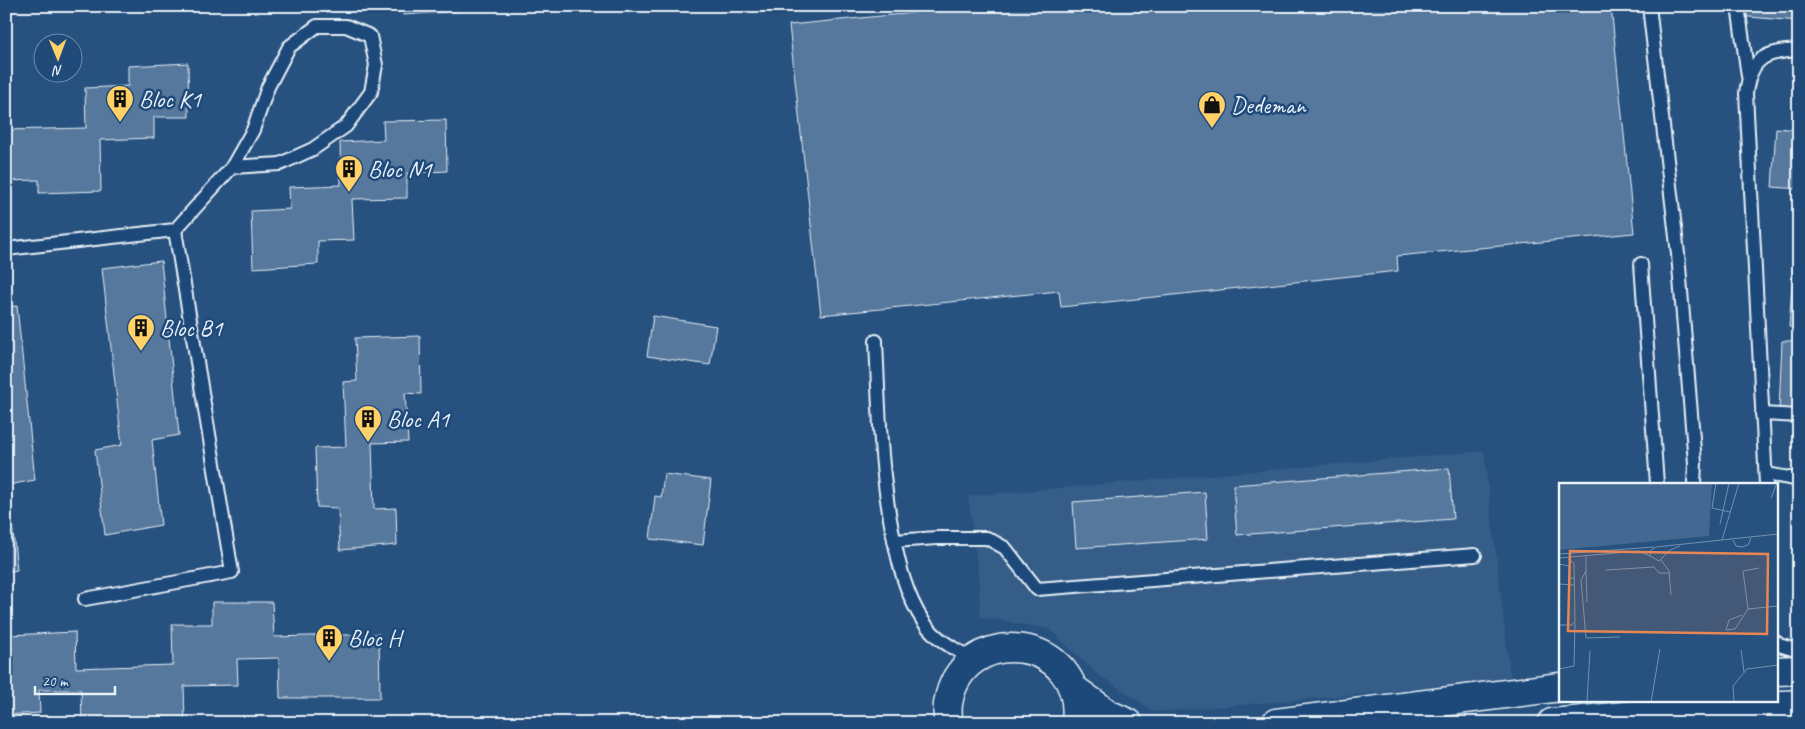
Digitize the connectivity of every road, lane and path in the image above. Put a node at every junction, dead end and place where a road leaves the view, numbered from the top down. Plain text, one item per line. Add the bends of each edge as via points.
1 (1649, 6) edge
2 (1738, 6) edge
3 (1799, 50) edge
4 (1748, 76) junction
5 (232, 167) junction
6 (175, 230) junction
7 (6, 249) edge
8 (1641, 264) dead end
9 (876, 341) dead end
10 (1762, 414) junction
11 (1799, 416) edge
12 (1766, 479) edge
13 (1657, 483) edge
14 (1694, 483) edge
15 (1799, 483) edge
16 (894, 541) junction
17 (1475, 555) dead end
18 (84, 599) dead end
19 (1778, 644) edge
20 (1799, 651) edge
21 (974, 659) junction
22 (1799, 670) edge
23 (1778, 671) edge
24 (1559, 687) edge
25 (1074, 690) junction
26 (1799, 704) edge
27 (1655, 707) edge
28 (943, 717) edge
29 (1076, 723) edge
30 (1128, 723) edge
31 (1276, 723) edge
32 (1552, 723) edge

1 - 14 lane via 1678,254
2 - 4 lane
3 - 4 lane via 1770,54 1757,62
4 - 10 lane via 1746,93
5 - 5 lane via 253,130 268,87 289,47 317,26 346,26 370,36 376,65 371,92 346,126 313,149 280,164
5 - 6 lane
6 - 7 lane
6 - 18 lane via 232,572
8 - 13 lane
9 - 16 lane via 885,494
10 - 11 lane
10 - 12 lane
12 - 15 lane via 1795,479
16 - 17 lane via 987,538 1005,548 1036,589
16 - 21 lane via 909,595 924,622 947,645
19 - 20 lane
21 - 25 main road via 994,649 1018,647 1042,654 1062,669
21 - 28 main road via 952,688
22 - 23 main road
24 - 31 main road
25 - 29 main road via 1078,709
25 - 30 main road via 1110,715
26 - 27 main road
27 - 32 main road

